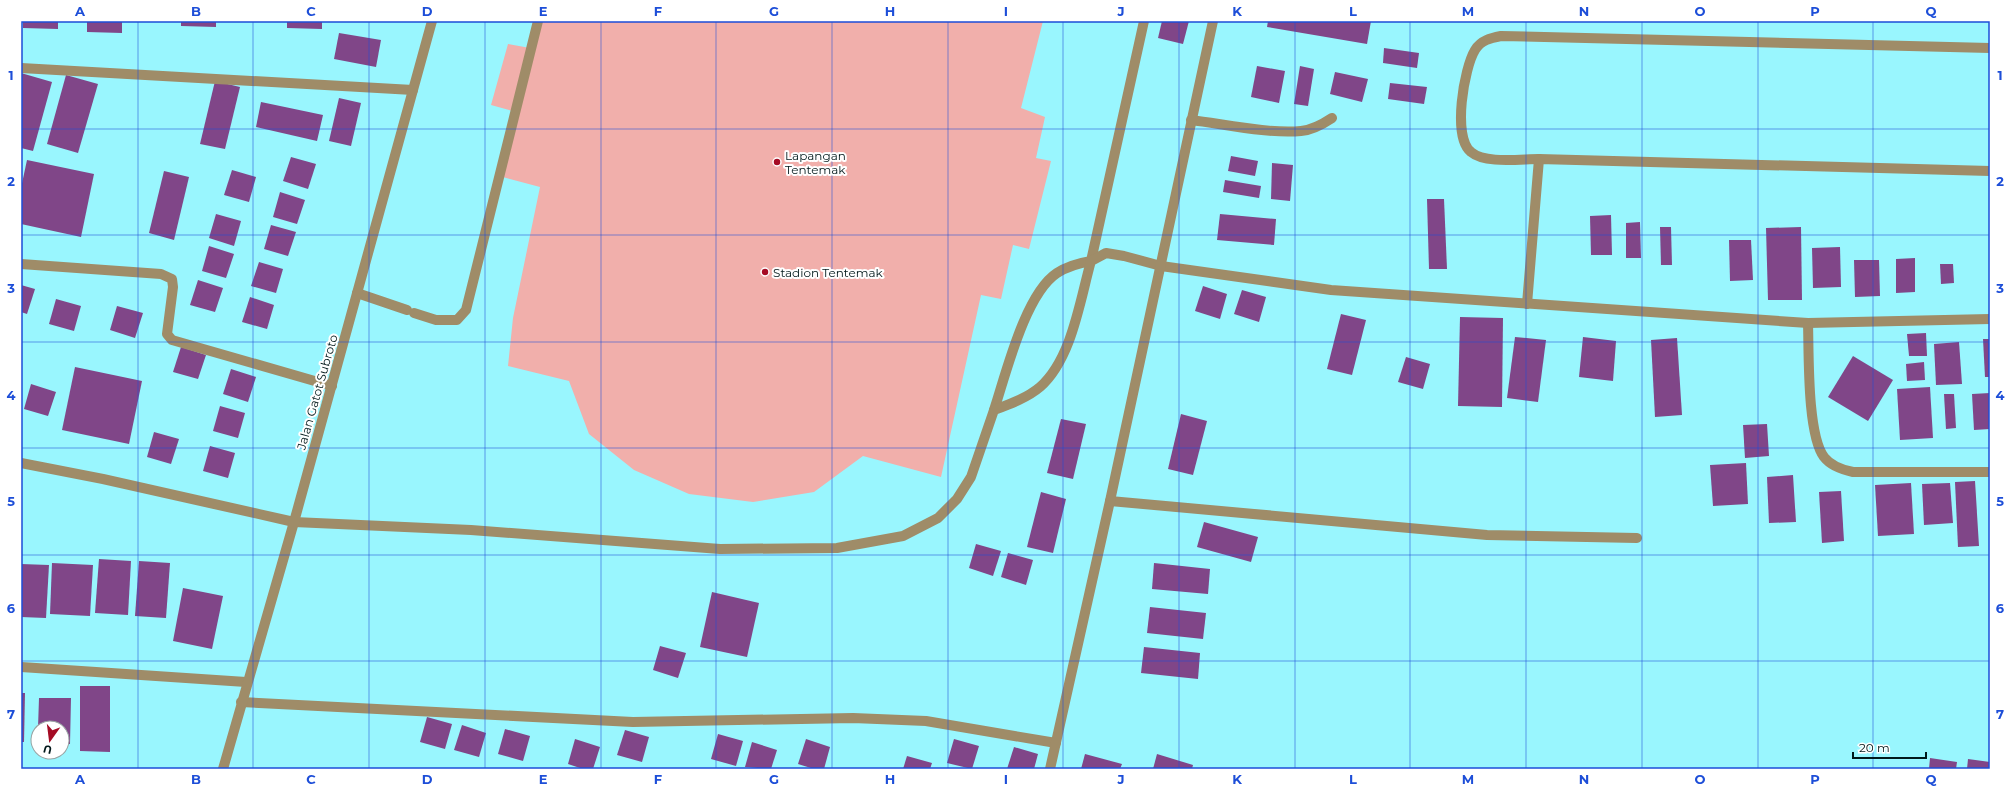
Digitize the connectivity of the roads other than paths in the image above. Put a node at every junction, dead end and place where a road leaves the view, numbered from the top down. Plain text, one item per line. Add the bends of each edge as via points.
1 (432, 21) edge
2 (538, 21) edge
3 (1144, 21) edge
4 (1213, 21) edge
5 (1990, 48) edge
6 (21, 68) edge
7 (413, 90) junction
8 (1332, 118) dead end
9 (1191, 120) junction
10 (1539, 159) junction
11 (1990, 171) edge
12 (1091, 261) junction
13 (21, 264) edge
14 (1161, 266) junction
15 (357, 293) junction
16 (1527, 304) junction
17 (1990, 319) edge
18 (1808, 323) junction
19 (332, 386) junction
20 (994, 410) junction
21 (21, 463) edge
22 (1990, 472) edge
23 (1110, 501) junction
24 (294, 522) junction
25 (1637, 538) dead end
26 (21, 667) edge
27 (246, 682) junction
28 (241, 702) junction
29 (1056, 743) junction
30 (222, 769) edge
31 (1050, 769) edge

1 - 7 street, Jalan Gatot Subroto
2 - 15 street via 466,310 457,320 436,320
3 - 12 street
4 - 9 street
5 - 10 street via 1501,36 1485,40 1476,49 1470,63 1460,120 1463,141 1470,152 1480,158
6 - 7 street
7 - 15 street, Jalan Gatot Subroto
8 - 9 street via 1319,126 1302,131
9 - 14 street
10 - 11 street
10 - 16 street
12 - 14 street via 1106,253
12 - 20 street via 1074,265 1056,274 1037,296 1023,321
12 - 20 street via 1070,336 1058,366 1041,386 1026,396
13 - 19 street via 147,272 169,277 172,279 173,287 167,334 172,340
14 - 16 street via 1331,290
14 - 23 street
15 - 19 street, Jalan Gatot Subroto
16 - 18 street
17 - 18 street
18 - 22 street via 1812,411 1817,444 1825,458 1841,469 1853,472
19 - 24 street, Jalan Gatot Subroto
20 - 24 street via 971,477 957,500 938,518 903,536 837,548 720,549 471,530
21 - 24 street
23 - 25 street via 1487,535
23 - 29 street
24 - 27 street, Jalan Gatot Subroto
26 - 27 street
27 - 28 street, Jalan Gatot Subroto
28 - 29 street via 633,722 853,718 926,721
28 - 30 street, Jalan Gatot Subroto
29 - 31 street

